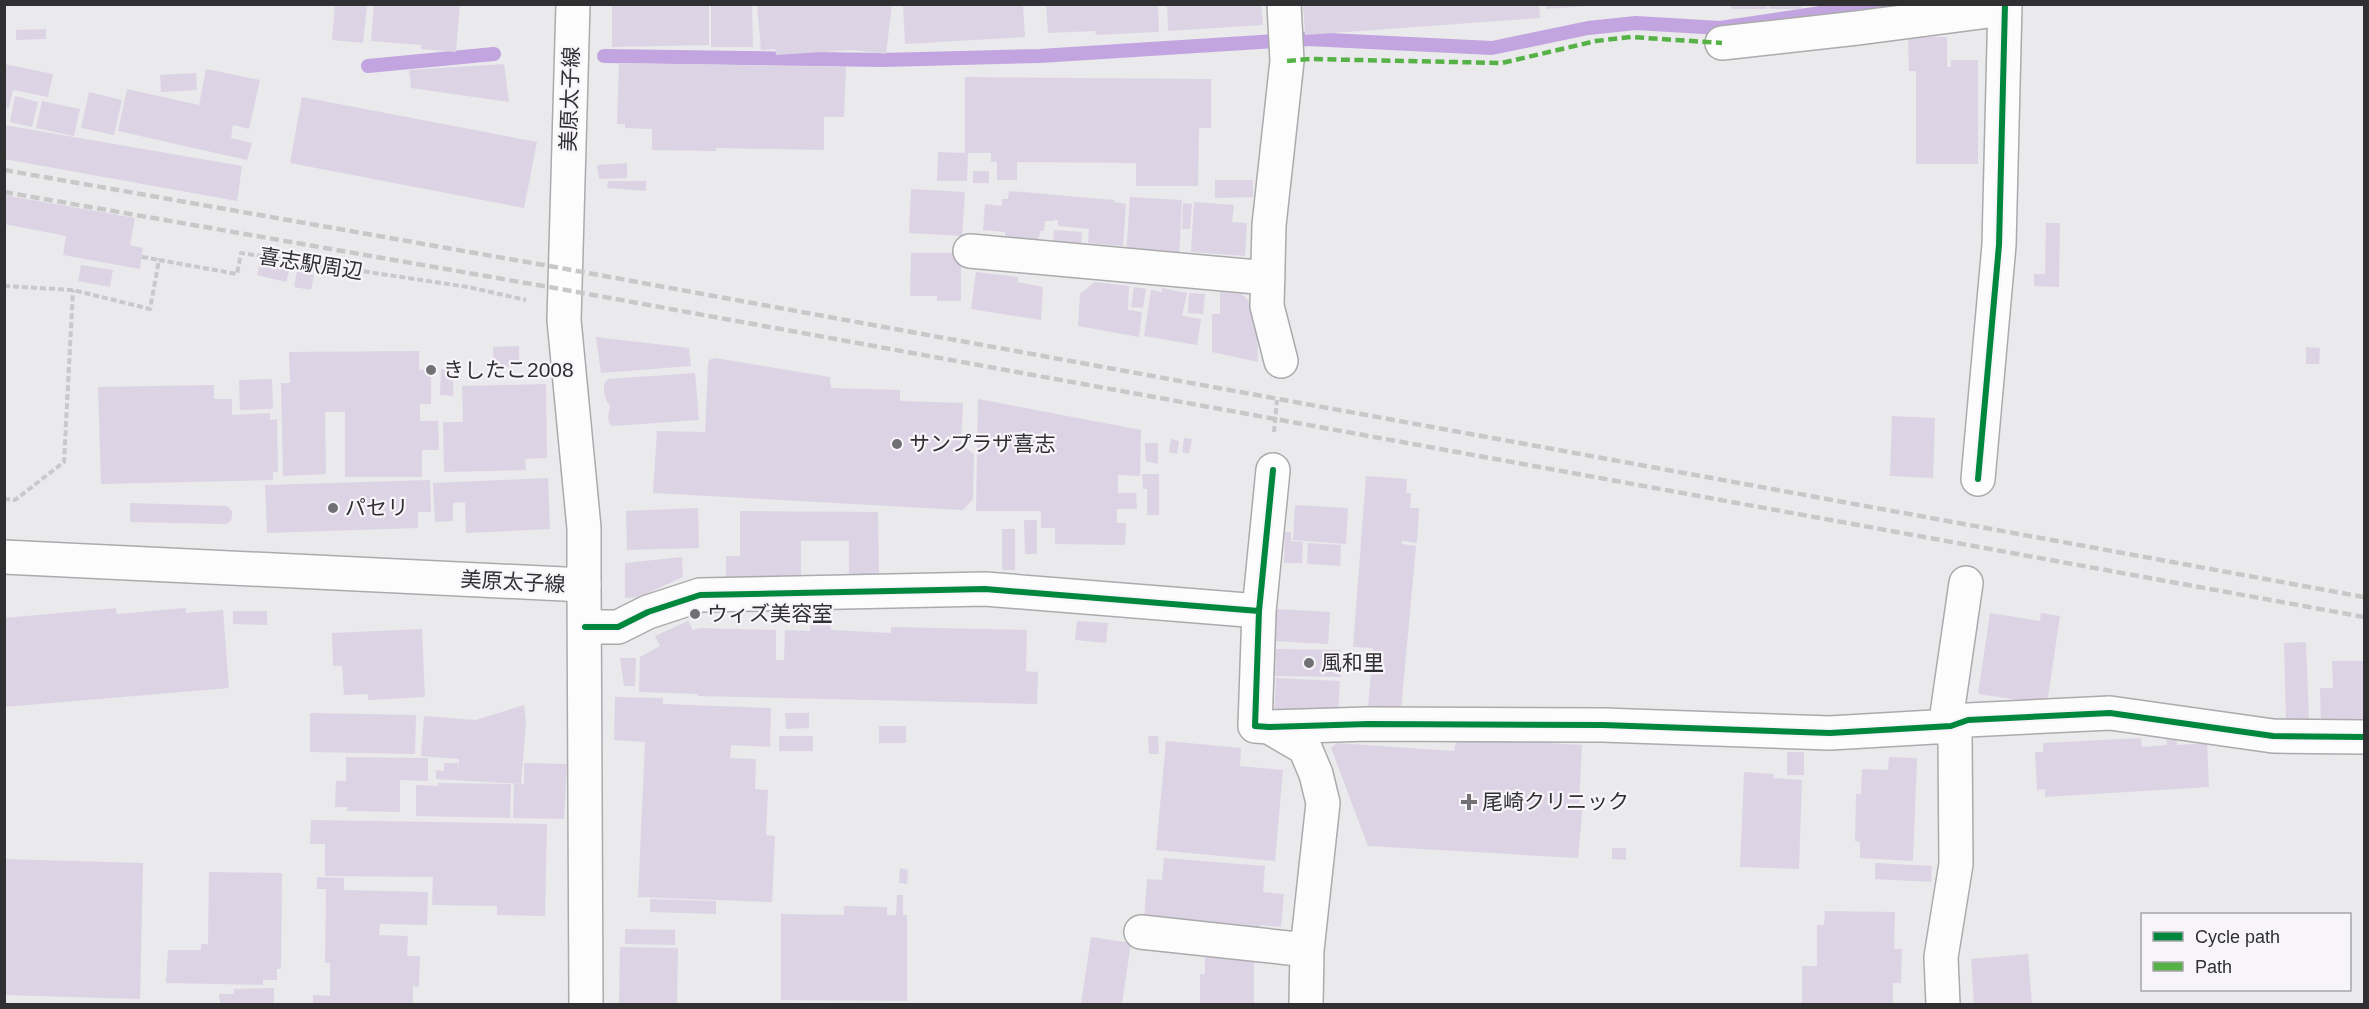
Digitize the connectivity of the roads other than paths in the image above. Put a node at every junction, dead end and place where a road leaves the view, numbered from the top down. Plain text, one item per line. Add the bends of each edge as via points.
1 (573, 4) edge
2 (1284, 4) edge
3 (2004, 7) edge
4 (1722, 43) dead end
5 (970, 251) dead end
6 (1268, 278) junction
7 (1281, 361) road end
8 (1273, 470) road end
9 (1978, 479) dead end
10 (4, 557) edge
11 (1966, 584) dead end
12 (585, 585) junction
13 (1259, 611) junction
14 (585, 627) junction
15 (1951, 726) junction
16 (1269, 728) junction
17 (2364, 737) edge
18 (1141, 933) dead end
19 (1307, 950) junction
20 (586, 1005) edge
21 (1306, 1005) edge
22 (1943, 1005) edge

1 - 12 street, 美原太子線 via 564,320 585,528
2 - 6 street via 1287,61 1269,225
3 - 4 street
3 - 9 street via 1999,245
5 - 6 street
6 - 7 street via 1267,306
8 - 13 street
10 - 12 street, 美原太子線
11 - 15 street via 1947,714
12 - 14 street
13 - 14 street via 985,589 700,595 648,612 618,627
13 - 16 street via 1255,726
14 - 20 street
15 - 16 street via 1830,733 1591,725 1368,724
15 - 17 street via 1968,720 2110,713 2273,736
15 - 22 street via 1955,736 1956,864 1941,957
16 - 19 street via 1305,748 1323,803
18 - 19 street
19 - 21 street

